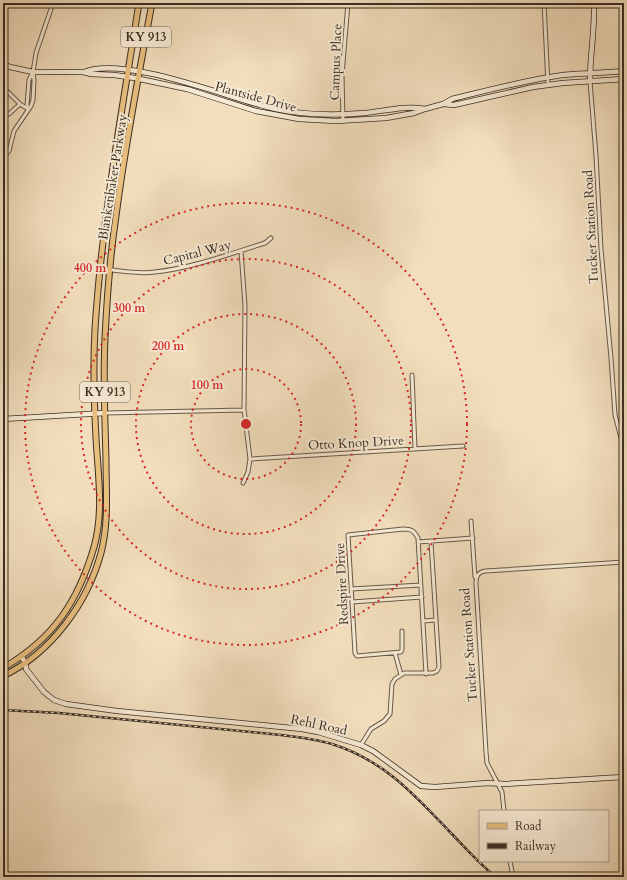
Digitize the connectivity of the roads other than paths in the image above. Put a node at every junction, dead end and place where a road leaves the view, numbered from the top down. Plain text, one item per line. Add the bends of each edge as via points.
1 (53, 3) edge
2 (139, 3) edge
3 (152, 3) edge
4 (348, 3) edge
5 (544, 3) edge
6 (594, 3) edge
7 (3, 64) edge
8 (129, 70) junction
9 (624, 71) edge
10 (33, 72) junction
11 (83, 72) junction
12 (140, 72) junction
13 (590, 73) junction
14 (128, 77) junction
15 (548, 77) junction
16 (139, 79) junction
17 (624, 79) edge
18 (590, 81) junction
19 (548, 85) junction
20 (3, 86) edge
21 (491, 89) junction
22 (228, 95) junction
23 (493, 96) junction
24 (226, 101) junction
25 (20, 104) junction
26 (443, 104) junction
27 (28, 109) junction
28 (425, 109) junction
29 (9, 114) dead end
30 (343, 114) junction
31 (343, 121) junction
32 (3, 156) edge
33 (271, 238) dead end
34 (241, 251) junction
35 (101, 268) junction
36 (110, 270) junction
37 (412, 375) dead end
38 (244, 410) junction
39 (105, 413) junction
40 (95, 414) junction
41 (3, 419) edge
42 (463, 446) dead end
43 (415, 449) junction
44 (624, 449) edge
45 (250, 459) junction
46 (243, 483) dead end
47 (471, 521) dead end
48 (473, 538) junction
49 (418, 542) junction
50 (432, 542) junction
51 (624, 562) edge
52 (476, 581) junction
53 (421, 585) junction
54 (351, 589) junction
55 (422, 597) junction
56 (352, 602) junction
57 (436, 620) junction
58 (423, 621) junction
59 (402, 631) dead end
60 (395, 653) junction
61 (22, 656) junction
62 (25, 662) junction
63 (3, 668) edge
64 (426, 674) junction
65 (401, 675) junction
66 (3, 676) edge
67 (361, 745) junction
68 (624, 777) edge
69 (498, 783) junction
70 (504, 810) edge
71 (510, 862) edge
72 (513, 877) edge

1 - 10 street via 36,53
2 - 8 main road, Blankenbaker Parkway / KY 913
3 - 12 main road, Blankenbaker Parkway / KY 913
4 - 30 street, Campus Place via 343,67
5 - 15 street
6 - 13 street, Tucker Station Road
7 - 10 street, Plantside Drive
8 - 11 street, Plantside Drive via 91,68
8 - 12 street, Plantside Drive
8 - 14 main road, Blankenbaker Parkway / KY 913
9 - 13 street, Plantside Drive
10 - 11 street, Plantside Drive
10 - 27 street via 29,80
10 - 27 street via 33,100
11 - 14 street, Plantside Drive
12 - 16 main road, Blankenbaker Parkway / KY 913
12 - 22 street, Plantside Drive via 195,84
13 - 15 street, Plantside Drive
13 - 18 street, Tucker Station Road
14 - 16 street, Plantside Drive
14 - 35 main road, Blankenbaker Parkway / KY 913 via 108,196
15 - 19 street
15 - 21 street, Plantside Drive
16 - 24 street, Plantside Drive via 187,89
16 - 36 main road, Blankenbaker Parkway / KY 913 via 115,216
17 - 18 street, Plantside Drive
18 - 19 street, Plantside Drive
18 - 44 street, Tucker Station Road via 615,415
19 - 23 street, Plantside Drive
20 - 25 street
21 - 23 street
21 - 26 street, Plantside Drive via 452,99
22 - 24 street
22 - 30 street, Plantside Drive via 291,111
23 - 26 street, Plantside Drive via 454,106
24 - 31 street, Plantside Drive via 283,117
25 - 27 street
25 - 29 street
26 - 28 street, Plantside Drive
27 - 32 street via 14,131 9,151
28 - 30 street, Plantside Drive via 413,107
28 - 31 street, Plantside Drive via 414,114
30 - 31 street, Campus Place
33 - 34 street, Capital Way via 265,244
34 - 36 street, Capital Way via 161,272
34 - 38 street
35 - 36 street, Capital Way
35 - 40 main road, Blankenbaker Parkway / KY 913 via 95,330
36 - 39 main road, Blankenbaker Parkway / KY 913 via 105,340
37 - 43 street
38 - 39 street
38 - 45 street
39 - 40 street
39 - 62 main road, Blankenbaker Parkway / KY 913 via 106,516 101,552 75,611 54,638
40 - 41 street
40 - 61 main road, Blankenbaker Parkway / KY 913 via 100,506 94,545 83,581 67,609 48,634
42 - 43 street, Otto Knop Drive
43 - 45 street, Otto Knop Drive
45 - 46 street
47 - 48 street
48 - 50 street
48 - 52 street
49 - 50 street
49 - 53 street
49 - 54 street, Redspire Drive via 415,532 411,529 348,535
50 - 57 street
51 - 52 street, Tucker Station Road via 485,570 479,573
52 - 69 street, Tucker Station Road via 486,752 488,763
53 - 54 street
53 - 55 street
54 - 56 street, Redspire Drive
55 - 56 street
55 - 58 street
56 - 60 street, Redspire Drive via 357,656
57 - 58 street
57 - 64 street via 438,667 437,671
58 - 64 street
59 - 60 street via 402,650
60 - 65 street
61 - 62 street, Rehl Road
61 - 63 main road, Blankenbaker Parkway / KY 913
62 - 66 main road, Blankenbaker Parkway / KY 913
62 - 67 street, Rehl Road via 26,669 44,692 54,700 66,704 302,729
64 - 65 street
65 - 67 street via 392,684 390,714 384,721 370,728
67 - 69 street, Rehl Road via 421,786
68 - 69 street, Rehl Road
69 - 70 street, Tucker Station Road
71 - 72 street

